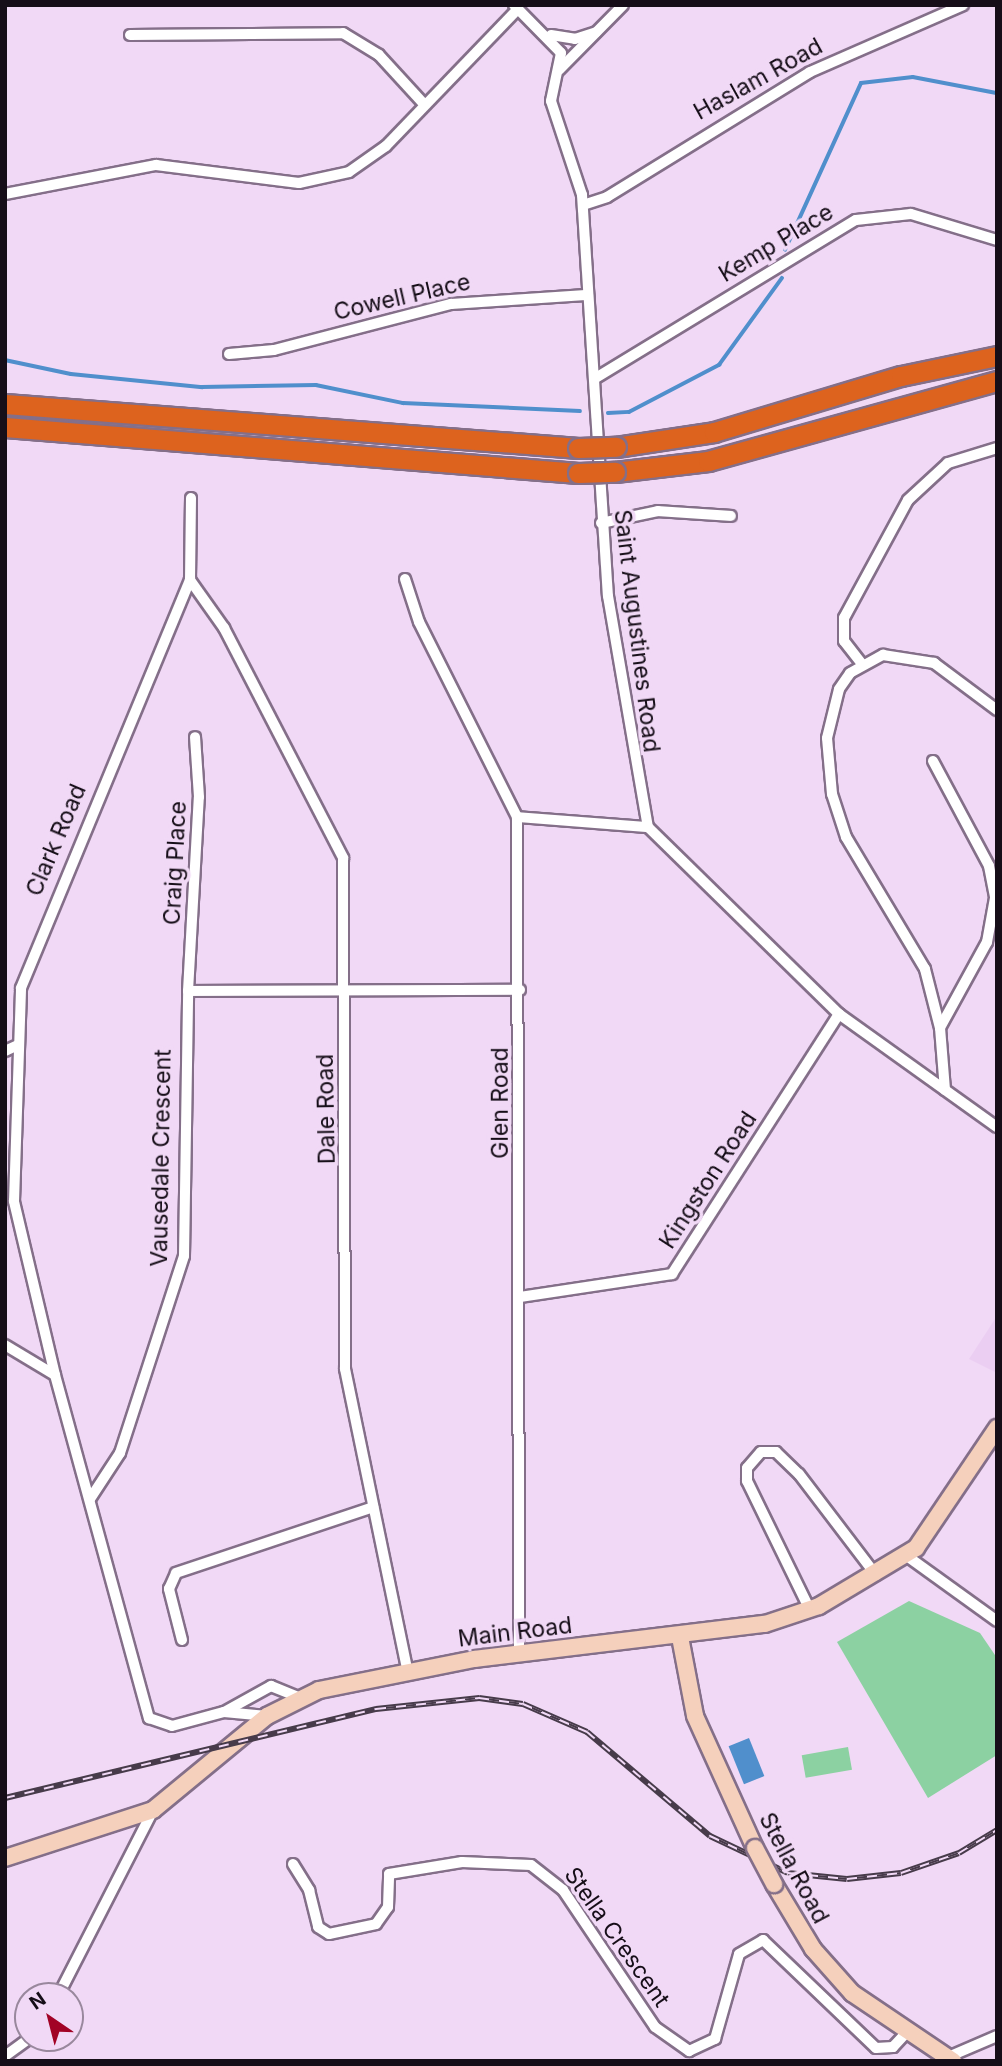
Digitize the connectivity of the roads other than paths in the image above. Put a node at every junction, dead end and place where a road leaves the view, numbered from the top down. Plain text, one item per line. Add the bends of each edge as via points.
1 (623, 5) edge
2 (963, 5) edge
3 (516, 8) edge
4 (599, 31) junction
5 (130, 34) dead end
6 (548, 34) junction
7 (559, 70) junction
8 (423, 103) junction
9 (5, 194) edge
10 (583, 205) junction
11 (997, 240) edge
12 (586, 295) junction
13 (229, 354) dead end
14 (997, 356) edge
15 (594, 379) junction
16 (997, 381) edge
17 (5, 404) edge
18 (5, 427) edge
19 (997, 448) edge
20 (191, 498) dead end
21 (731, 516) dead end
22 (601, 523) junction
23 (405, 579) dead end
24 (190, 580) junction
25 (862, 664) junction
26 (997, 710) edge
27 (195, 737) dead end
28 (933, 761) dead end
29 (517, 817) junction
30 (648, 827) junction
31 (346, 990) junction
32 (520, 990) junction
33 (188, 991) junction
34 (839, 1014) junction
35 (940, 1028) junction
36 (18, 1045) junction
37 (5, 1051) edge
38 (944, 1090) junction
39 (997, 1127) edge
40 (10, 1162) edge
41 (520, 1297) junction
42 (5, 1345) edge
43 (55, 1375) junction
44 (997, 1428) edge
45 (90, 1499) junction
46 (373, 1507) junction
47 (907, 1556) junction
48 (876, 1575) junction
49 (810, 1610) junction
50 (997, 1621) edge
51 (680, 1637) junction
52 (182, 1640) dead end
53 (519, 1653) junction
54 (408, 1672) junction
55 (300, 1698) junction
56 (224, 1712) junction
57 (267, 1716) junction
58 (153, 1810) junction
59 (5, 1858) edge
60 (293, 1864) dead end
61 (65, 1982) edge
62 (907, 2032) junction
63 (997, 2036) edge
64 (951, 2059) edge

1 - 4 street
2 - 10 street, Haslam Road via 810,72 607,197
3 - 6 street
3 - 8 street
4 - 6 street via 575,39
4 - 7 street
5 - 8 street via 343,33 379,55
6 - 7 street, Saint Augustines Road via 561,53
7 - 10 street, Saint Augustines Road via 551,101
8 - 9 street via 367,163 325,180 273,181 156,165
10 - 12 street, Saint Augustines Road
11 - 15 street, Kemp Place via 911,214 856,220
12 - 13 street, Cowell Place via 451,304 274,350
12 - 15 street, Saint Augustines Road
14 - 17 highway, bridge via 901,376 714,432 616,447 578,448
15 - 22 street, Saint Augustines Road
16 - 18 highway, bridge via 708,461 615,472 578,473
19 - 25 street via 948,463 908,500 844,618 844,641
20 - 24 street, Clark Road
21 - 22 street via 658,511
22 - 30 street, Saint Augustines Road via 626,723
23 - 29 street, Glen Road via 419,622
24 - 31 street, Dale Road via 224,628 339,842
24 - 36 street, Clark Road via 25,973
25 - 26 street via 883,655 915,656
25 - 35 street via 831,707 832,794 856,856 914,944
27 - 33 street, Craig Place via 200,797
28 - 35 street via 989,866 995,898 987,942
29 - 30 street
29 - 32 street, Glen Road
30 - 34 street
31 - 32 street
31 - 33 street
31 - 46 street, Dale Road via 345,1369
32 - 41 street, Glen Road
33 - 45 street, Vausedale Crescent via 184,1256 120,1453
34 - 38 street
34 - 41 street, Kingston Road via 671,1274
35 - 38 street
36 - 37 street
36 - 40 street, Clark Road
38 - 39 street
40 - 43 street, Clark Road via 16,1220
41 - 53 street, Glen Road
42 - 43 street
43 - 45 street, Clark Road
44 - 47 main road, Main Road via 937,1523
45 - 56 street via 141,1706 160,1726
46 - 52 street via 176,1573 170,1589
46 - 54 street, Dale Road
47 - 48 main road, Main Road
47 - 50 street
48 - 49 main road, Main Road
48 - 49 street via 799,1474 776,1452 761,1452 747,1468 747,1481
49 - 51 main road, Main Road
51 - 53 main road, Main Road
51 - 62 main road, Stella Road, bridge via 695,1716 774,1884 834,1974
53 - 54 main road, Main Road
54 - 55 main road, Main Road
55 - 56 street via 271,1686
55 - 57 main road, Main Road
56 - 57 street
57 - 58 main road, Main Road
58 - 59 main road, Main Road
58 - 61 street
60 - 62 street, Stella Crescent via 304,1876 318,1927 329,1934 376,1924 388,1908 388,1874 462,1862 531,1864 563,1889 647,2018 689,2051 715,2039 739,1954 763,1940 876,2048 893,2048
62 - 64 main road, Stella Road
63 - 64 street

